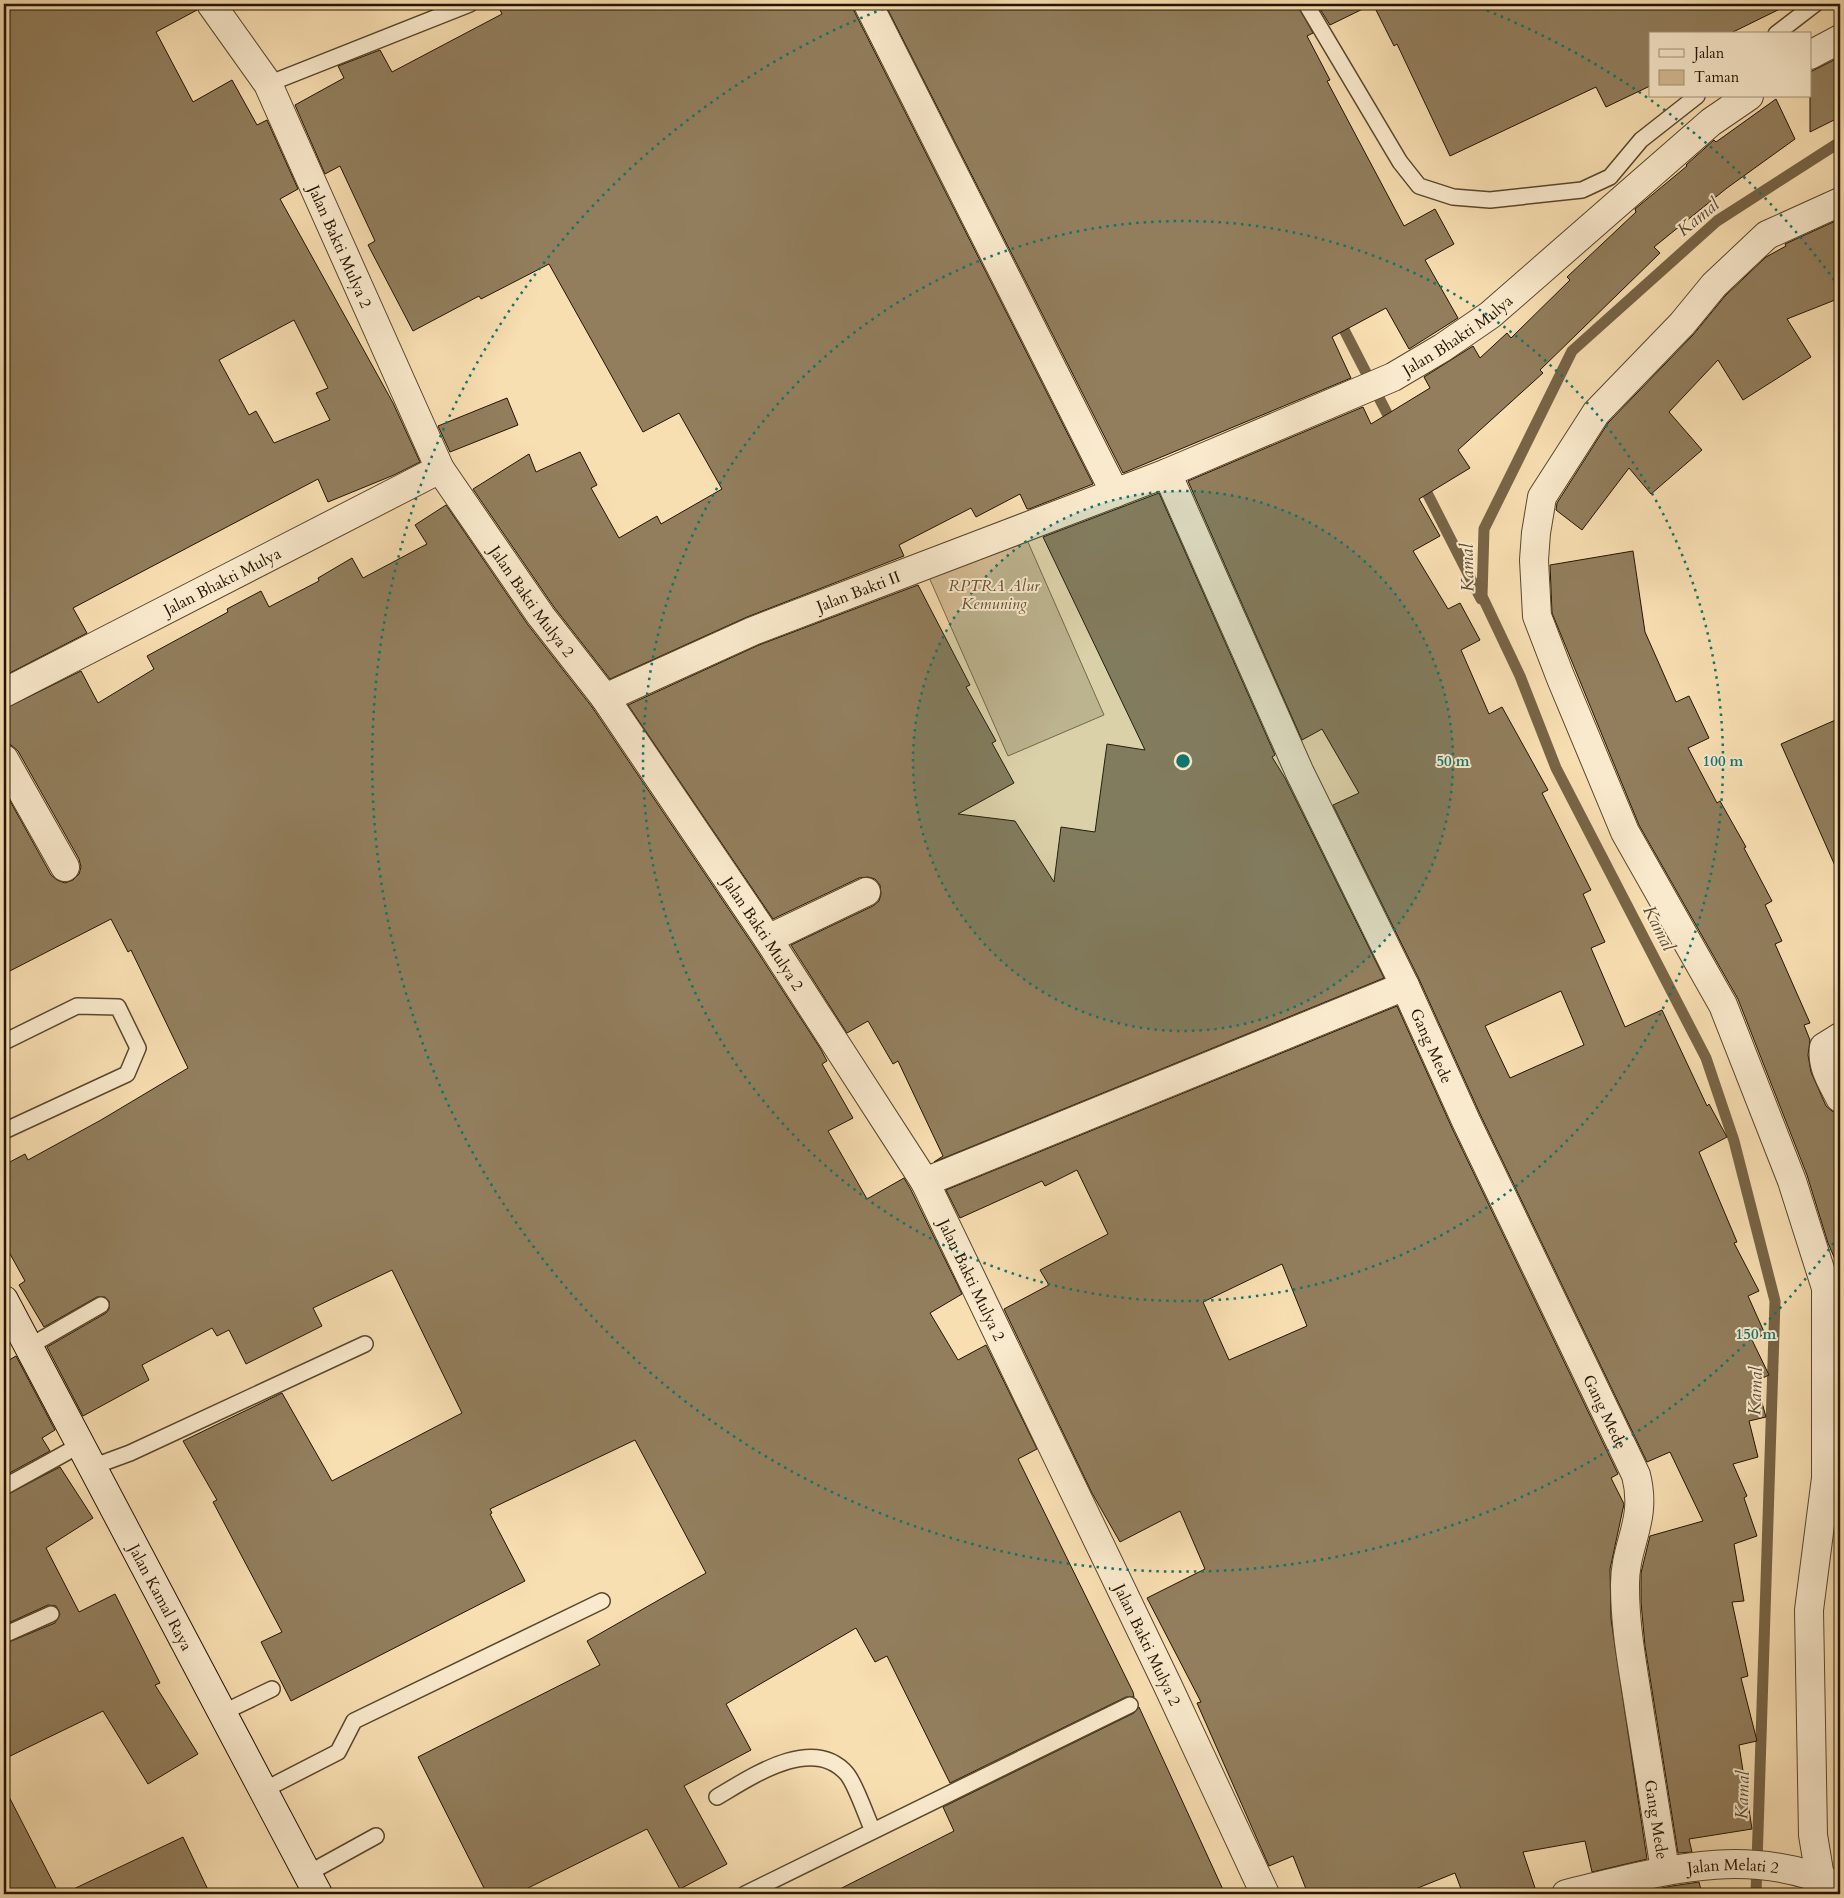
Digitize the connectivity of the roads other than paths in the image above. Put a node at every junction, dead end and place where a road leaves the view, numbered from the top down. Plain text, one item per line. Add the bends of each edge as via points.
1 (211, 4) edge
2 (470, 4) edge
3 (868, 4) edge
4 (1306, 4) edge
5 (1815, 4) edge
6 (1779, 32) edge
7 (1840, 39) edge
8 (1812, 54) edge
9 (268, 84) junction
10 (1694, 98) edge
11 (1745, 98) edge
12 (1840, 202) edge
13 (440, 469) junction
14 (1167, 473) junction
15 (1115, 493) junction
16 (4, 693) edge
17 (605, 698) junction
18 (4, 759) edge
19 (65, 868) dead end
20 (866, 892) dead end
21 (768, 939) junction
22 (1405, 986) junction
23 (1834, 1041) edge
24 (4, 1042) edge
25 (1840, 1098) edge
26 (4, 1131) edge
27 (925, 1182) junction
28 (4, 1300) edge
29 (101, 1305) dead end
30 (365, 1344) dead end
31 (28, 1347) junction
32 (86, 1456) junction
33 (4, 1487) edge
34 (602, 1601) dead end
35 (51, 1614) dead end
36 (4, 1635) edge
37 (272, 1689) dead end
38 (1130, 1705) dead end
39 (222, 1713) junction
40 (262, 1790) junction
41 (718, 1797) dead end
42 (873, 1831) junction
43 (376, 1836) dead end
44 (1665, 1870) junction
45 (1821, 1879) edge
46 (312, 1884) edge
47 (745, 1894) edge
48 (1265, 1894) edge
49 (1566, 1894) edge

1 - 9 street, Jalan Bakti Mulya 2
2 - 9 lane
3 - 15 street
4 - 10 lane via 1400,162 1419,186 1453,197 1490,200 1582,190 1610,177 1640,140
5 - 6 lane
7 - 8 street
9 - 13 street, Jalan Bakti Mulya 2
11 - 14 street, Jalan Bhakti Mulya via 1711,122 1490,315 1442,348 1393,377
12 - 45 street via 1768,235 1714,285 1682,324 1596,413 1542,497 1534,560 1537,616 1560,676 1625,832 1724,1005 1792,1181 1826,1288 1826,1478 1809,1610 1813,1835
13 - 16 street, Jalan Bhakti Mulya
13 - 17 street, Jalan Bakti Mulya 2 via 541,616
14 - 15 street, Jalan Bhakti Mulya
14 - 22 street, Gang Mede via 1300,773
15 - 17 street, Jalan Bakti II via 753,631
17 - 21 street, Jalan Bakti Mulya 2
18 - 19 street
20 - 21 street
21 - 27 street, Jalan Bakti Mulya 2
22 - 27 street
22 - 44 street, Gang Mede via 1636,1475 1641,1500 1624,1585 1627,1632
23 - 25 street via 1824,1047 1825,1064
24 - 26 lane via 77,1006 118,1007 138,1048 127,1074
27 - 48 street, Jalan Bakti Mulya 2
28 - 31 street, Jalan Kamal Raya
29 - 31 lane
30 - 32 lane via 130,1453
31 - 32 street, Jalan Kamal Raya
32 - 33 lane
32 - 39 street, Jalan Kamal Raya
34 - 40 lane via 354,1721 338,1752
35 - 36 lane
37 - 39 lane
38 - 42 lane
39 - 40 street, Jalan Kamal Raya
40 - 46 street, Jalan Kamal Raya
41 - 42 lane via 759,1772 804,1757 830,1760 847,1775
42 - 47 lane
43 - 46 lane
44 - 45 street, Jalan Melati 2 via 1732,1862
44 - 49 street, Jalan Melati 2

